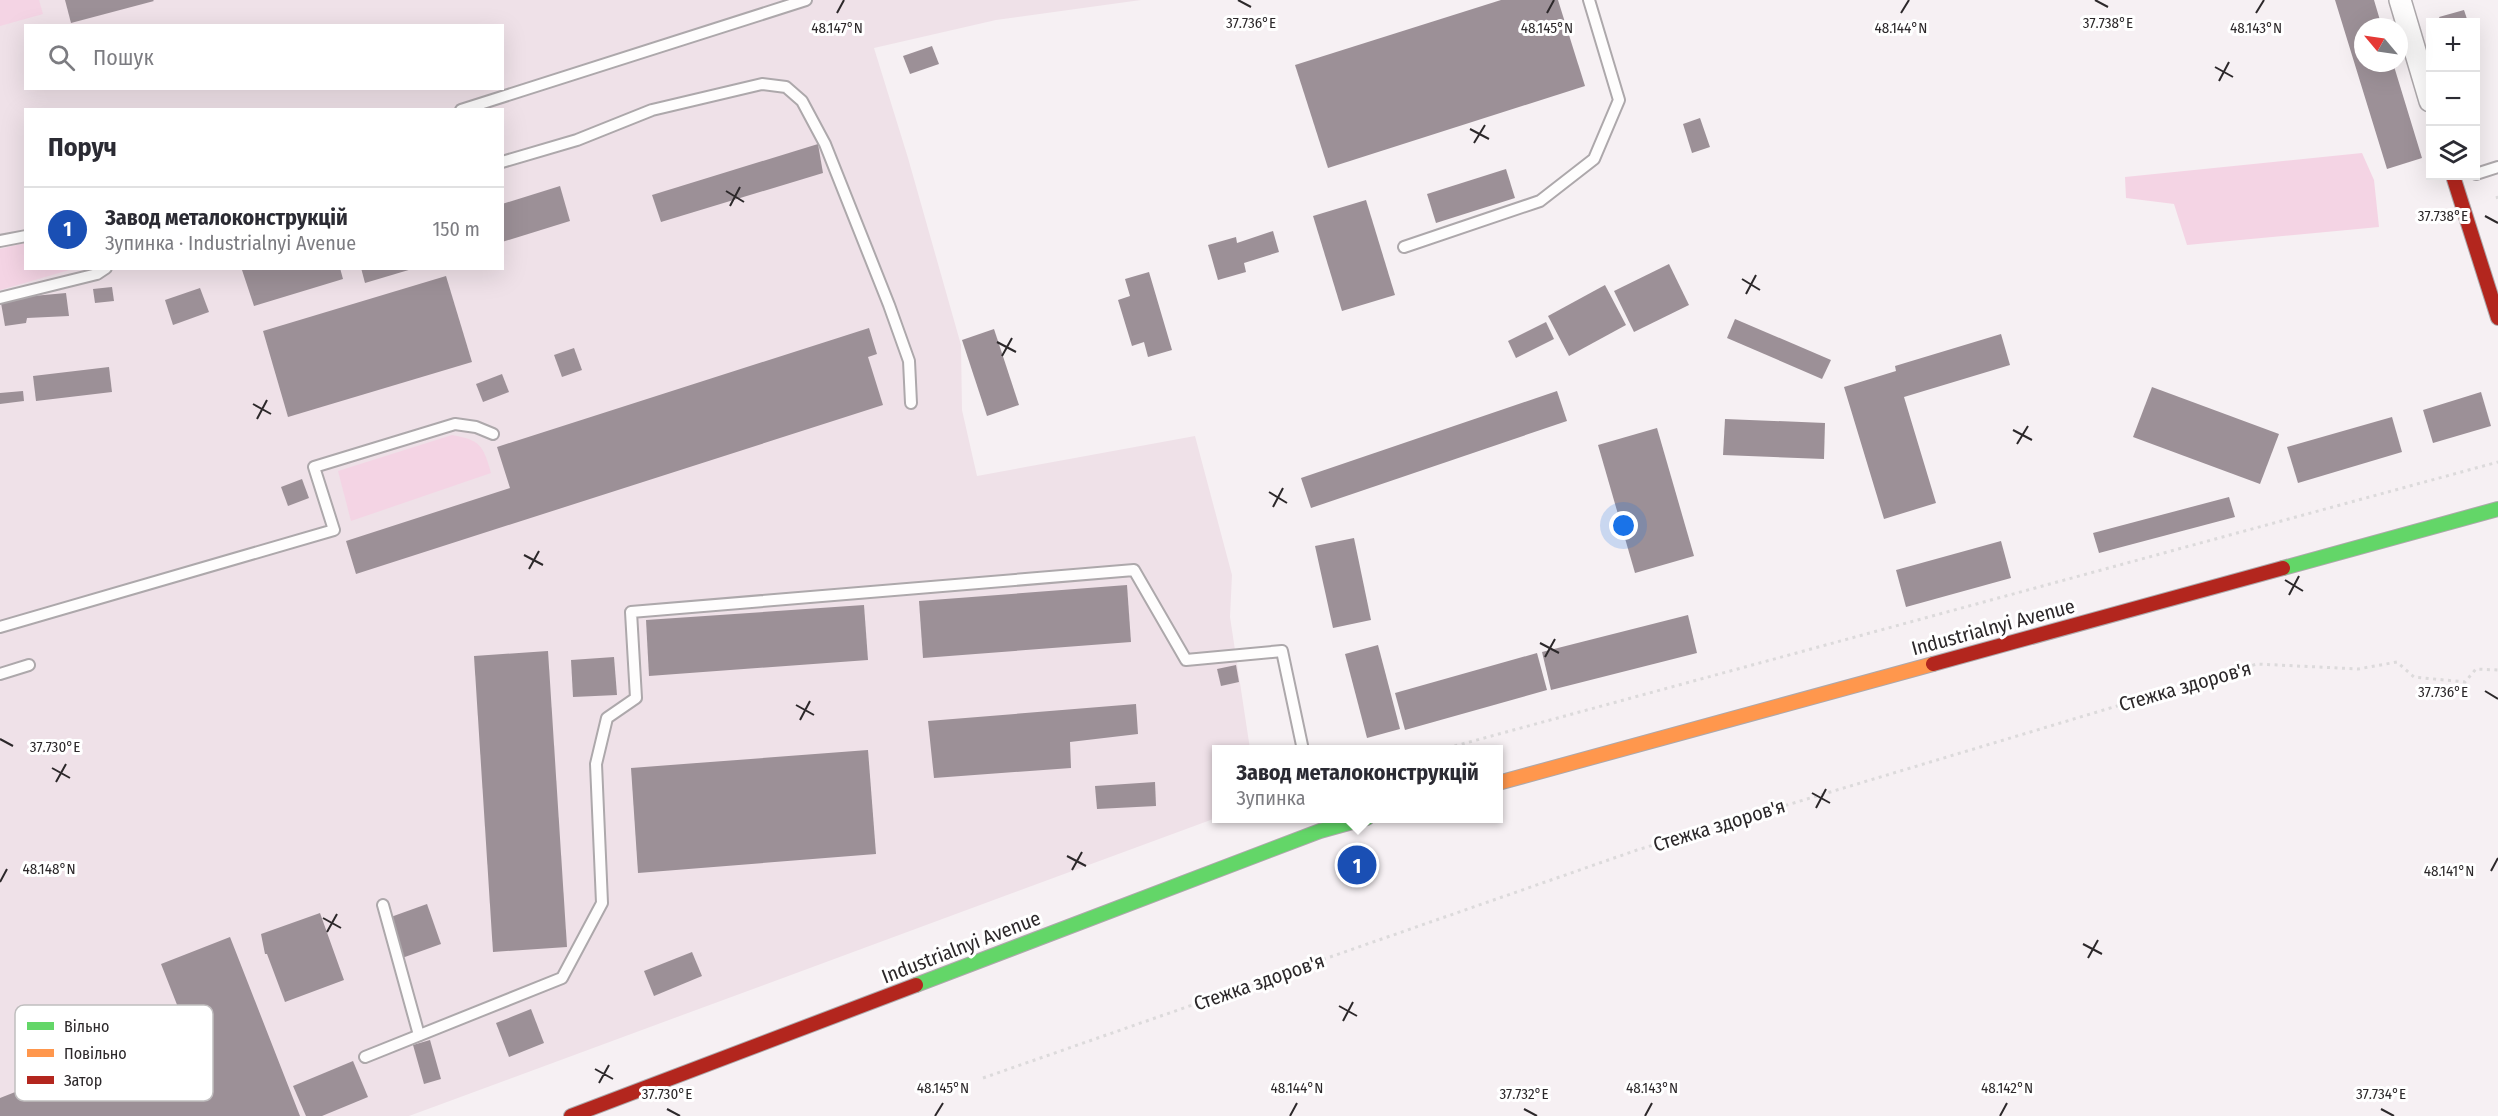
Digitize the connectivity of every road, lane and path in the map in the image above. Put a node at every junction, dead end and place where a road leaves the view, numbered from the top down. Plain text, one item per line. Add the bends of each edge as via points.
1 (806, 0) edge
2 (1589, 0) edge
3 (2400, 0) edge
4 (2426, 88) edge
5 (467, 108) edge
6 (504, 161) edge
7 (2498, 167) edge
8 (2480, 173) edge
9 (2454, 180) edge
10 (24, 236) edge
11 (0, 241) edge
12 (1404, 247) dead end
13 (103, 270) edge
14 (0, 298) edge
15 (2498, 318) edge
16 (911, 403) dead end
17 (493, 434) dead end
18 (2498, 462) edge
19 (2498, 509) edge
20 (0, 627) edge
21 (29, 665) dead end
22 (2498, 670) edge
23 (0, 674) edge
24 (1302, 745) edge
25 (1458, 745) edge
26 (1503, 782) edge
27 (1334, 823) edge
28 (1318, 825) edge
29 (383, 905) dead end
30 (418, 1035) junction
31 (365, 1057) dead end
32 (983, 1078) dead end
33 (571, 1116) edge

1 - 5 lane
2 - 12 lane via 1619,100 1594,159 1540,201
3 - 4 street
6 - 16 lane via 577,140 652,110 762,84 786,87 802,101 825,144 889,305 909,361
7 - 8 lane
9 - 15 street
10 - 11 lane
13 - 14 lane
17 - 20 lane via 455,424 314,468 334,530
18 - 25 path
19 - 26 street, Industrialnyi Avenue
21 - 23 lane
22 - 32 path, Стежка здоров'я via 2476,669 2465,682 2414,677 2397,662 2358,669 2257,664 1637,850
24 - 30 lane via 1282,651 1186,660 1134,570 631,612 636,698 607,718 596,764 602,903 562,978
27 - 28 street, Industrialnyi Avenue
28 - 33 street, Industrialnyi Avenue
29 - 30 lane
30 - 31 lane

